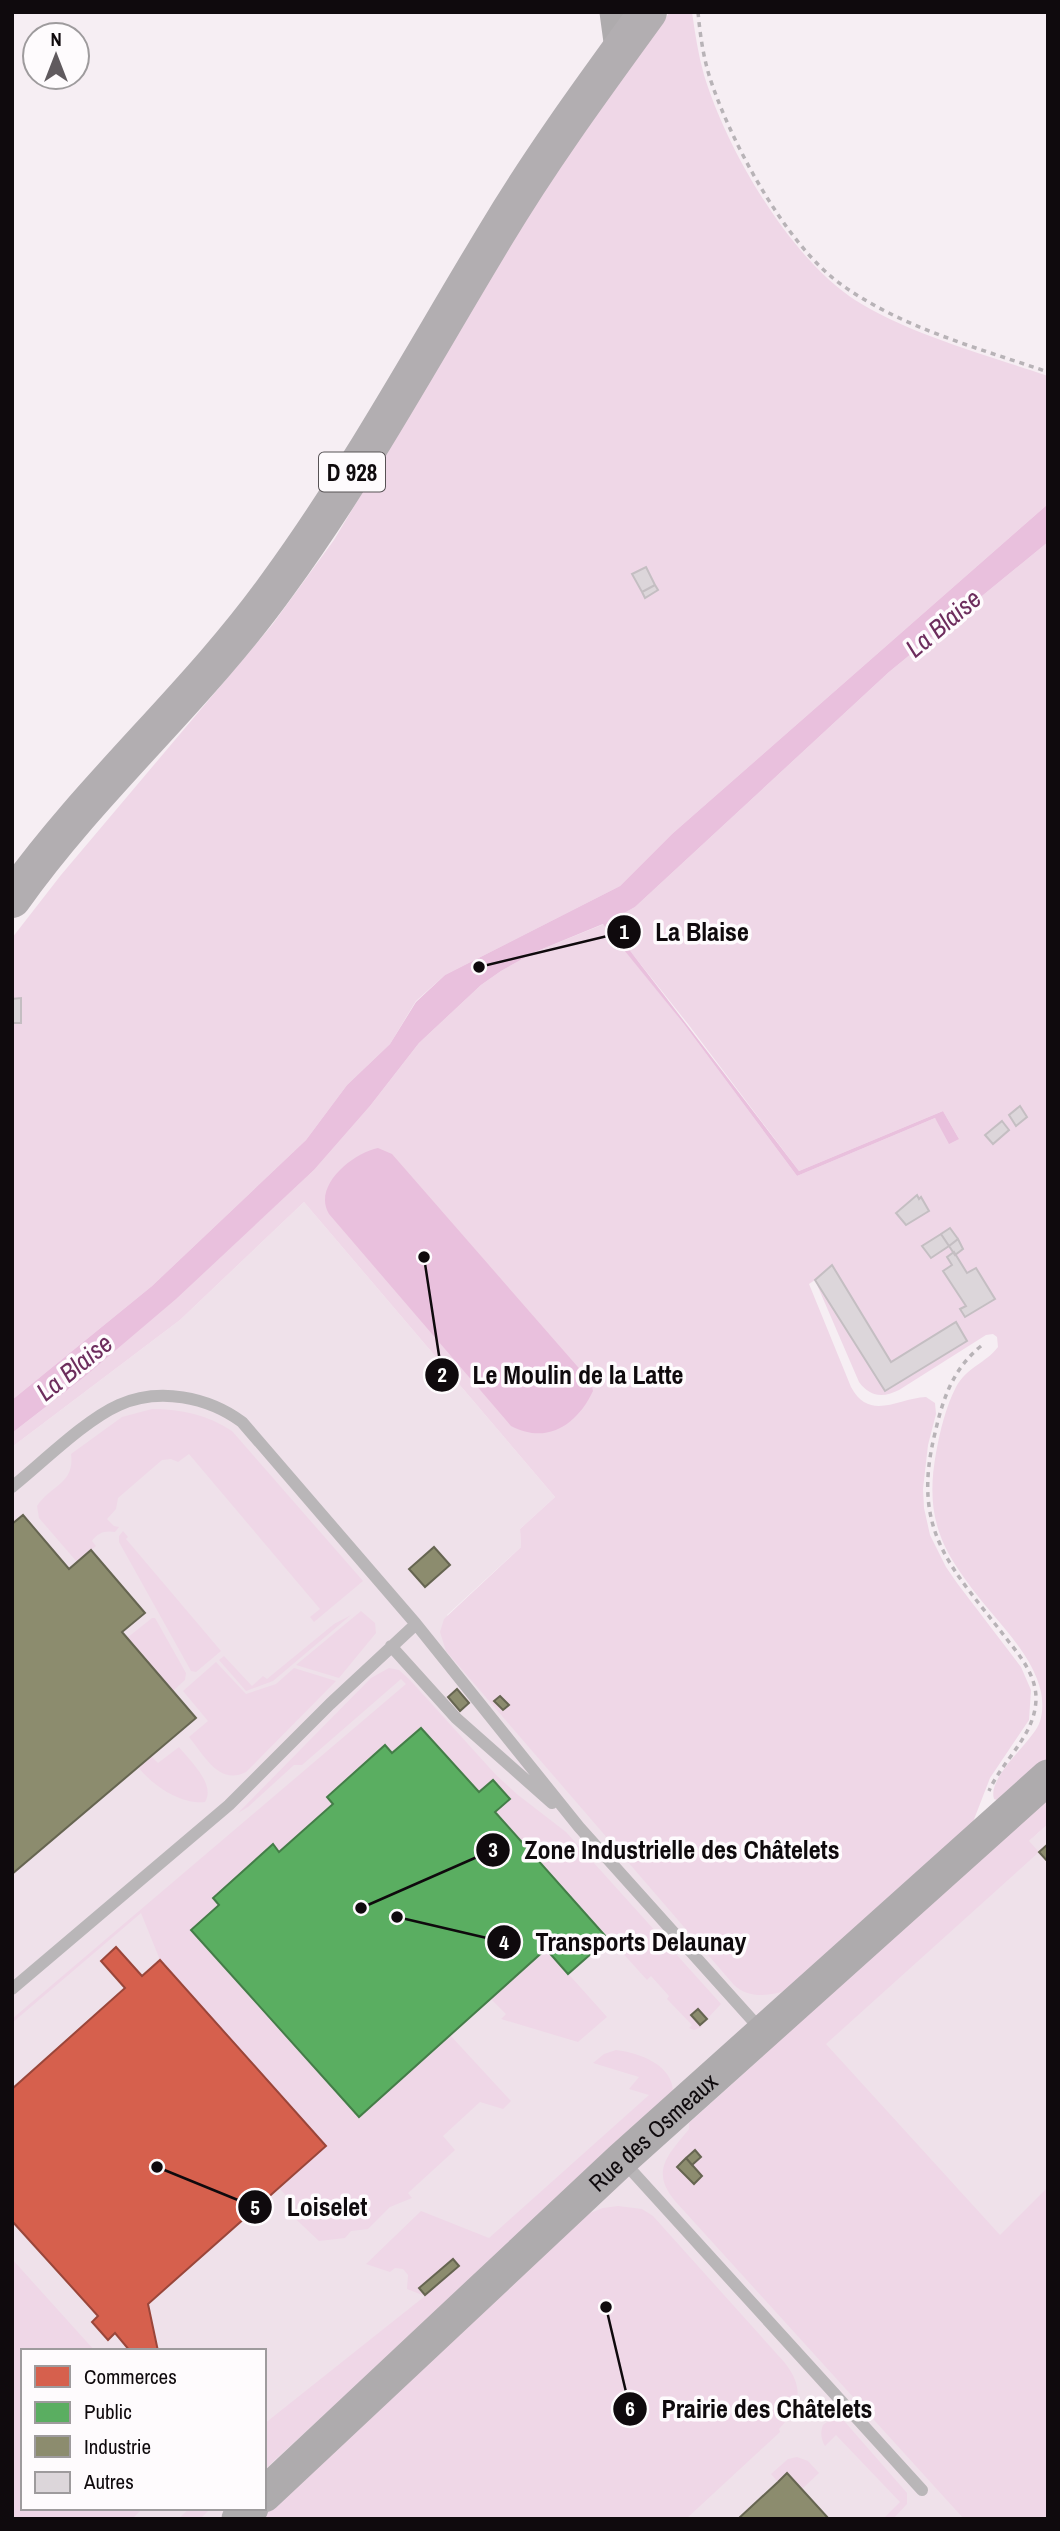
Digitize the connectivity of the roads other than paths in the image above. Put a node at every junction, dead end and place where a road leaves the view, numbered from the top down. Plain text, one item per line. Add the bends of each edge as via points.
1 (648, 12) edge
2 (620, 30) edge
3 (12, 899) edge
4 (12, 1487) edge
5 (416, 1624) junction
6 (391, 1646) junction
7 (1048, 1777) edge
8 (579, 1827) junction
9 (12, 1989) edge
10 (763, 2032) junction
11 (621, 2160) junction
12 (922, 2490) dead end
13 (266, 2493) edge

1 - 2 main road, D 928
2 - 3 main road, D 928 via 341,490 276,587 212,666 64,831
4 - 5 lane via 94,1420 122,1404 174,1396 212,1405 242,1422
5 - 6 lane
5 - 8 lane
6 - 8 lane via 456,1718
6 - 9 lane via 229,1805
7 - 10 main road, Rue des Osmeaux
8 - 10 lane
10 - 11 main road, Rue des Osmeaux
11 - 12 lane
11 - 13 main road, Rue des Osmeaux

